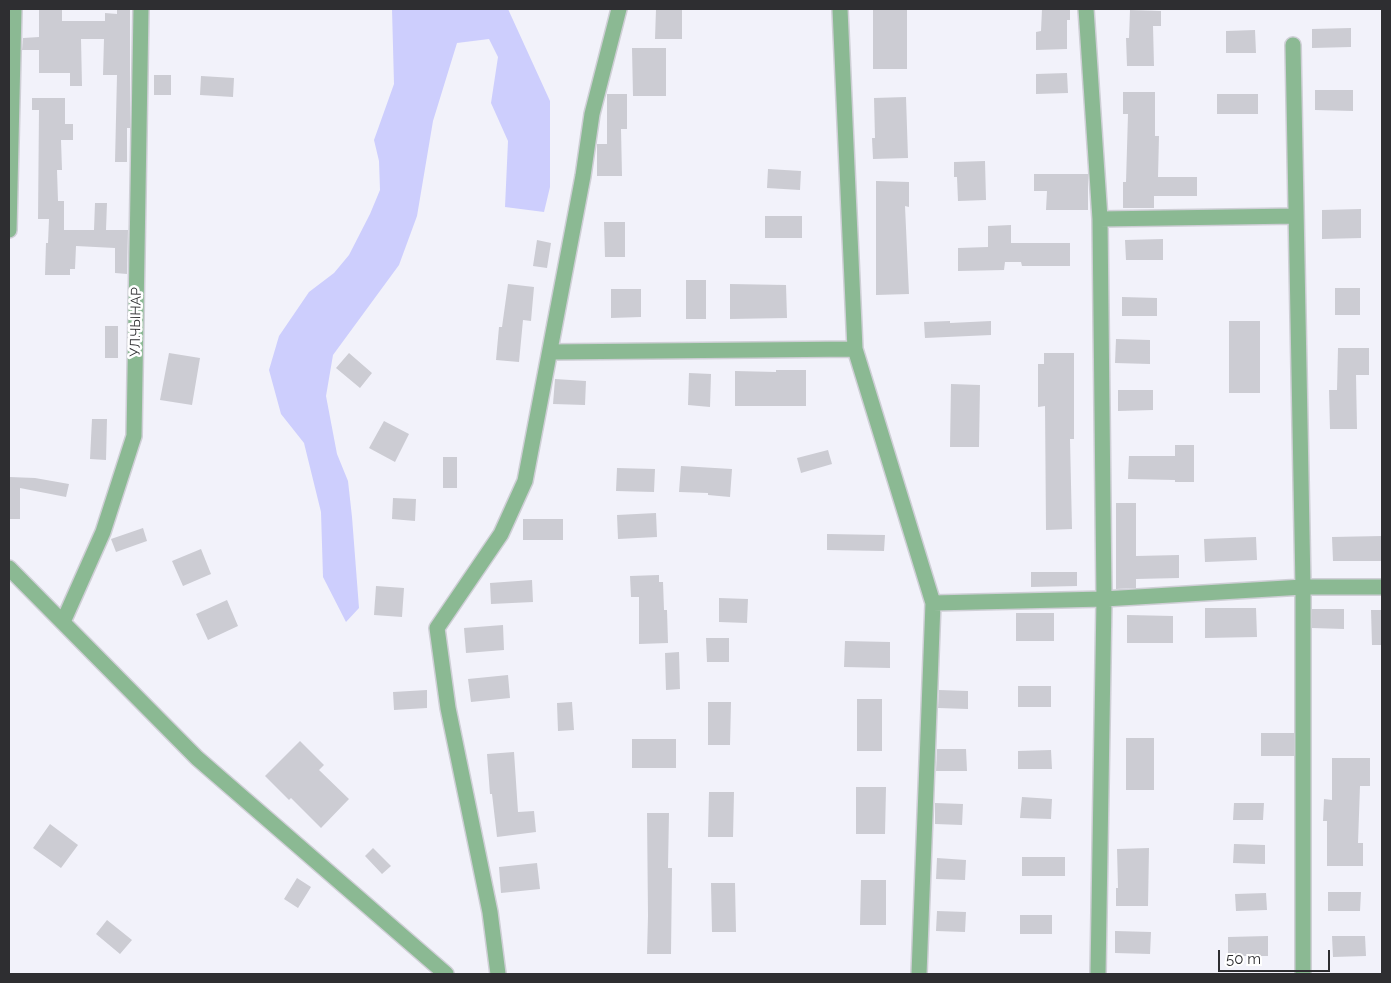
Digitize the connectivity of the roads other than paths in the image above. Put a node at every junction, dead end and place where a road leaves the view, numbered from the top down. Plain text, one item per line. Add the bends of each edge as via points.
1 (14, 9) edge
2 (142, 9) edge
3 (619, 9) edge
4 (840, 9) edge
5 (1086, 9) edge
6 (1293, 45) dead end
7 (10, 179) edge
8 (1296, 216) junction
9 (1100, 220) junction
10 (9, 230) edge
11 (855, 349) junction
12 (550, 352) junction
13 (9, 568) edge
14 (1382, 587) edge
15 (1303, 588) junction
16 (1104, 599) junction
17 (933, 602) junction
18 (62, 622) junction
19 (446, 974) edge
20 (498, 974) edge
21 (919, 974) edge
22 (1098, 974) edge
23 (1303, 974) edge

1 - 7 street
2 - 18 street, УЛ.ЧЫНАР via 134,436 103,532
3 - 12 street via 592,114
4 - 11 street
5 - 9 street
6 - 8 street
7 - 10 street
8 - 9 street
8 - 15 street
9 - 16 street
11 - 12 street
11 - 17 street
12 - 20 street via 525,481 501,534 437,628 448,708 490,912
13 - 18 street
14 - 15 street
15 - 16 street
15 - 23 street
16 - 17 street
16 - 22 street
17 - 21 street
18 - 19 street via 196,758

